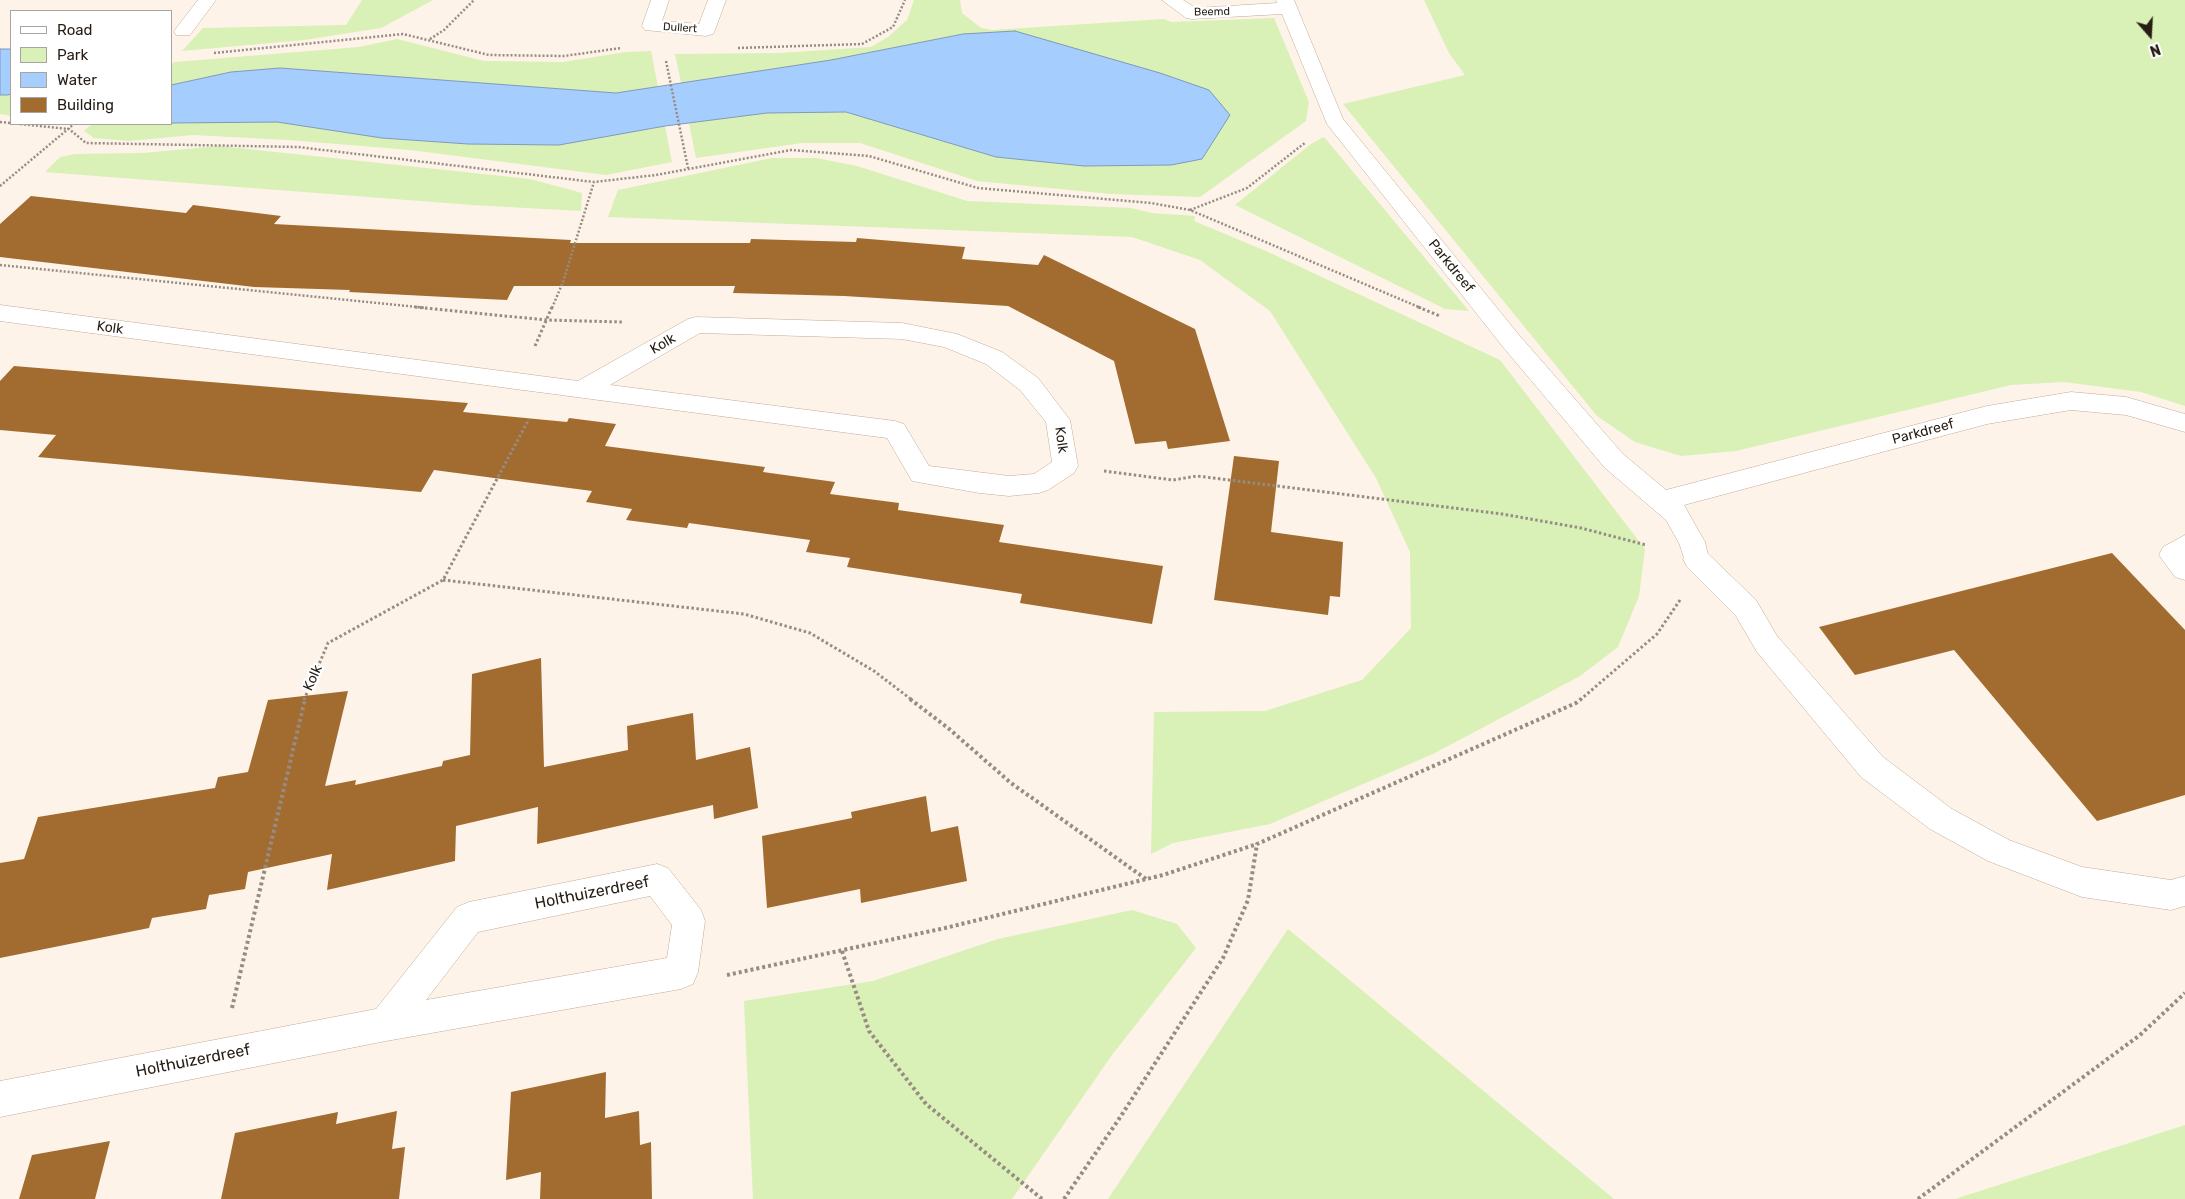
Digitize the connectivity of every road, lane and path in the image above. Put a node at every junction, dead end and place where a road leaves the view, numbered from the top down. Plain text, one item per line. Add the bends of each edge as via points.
1 (207, 0) edge
2 (474, 0) edge
3 (660, 0) edge
4 (717, 0) edge
5 (905, 0) edge
6 (1171, 0) edge
7 (1286, 4) edge
8 (183, 31) dead end
9 (429, 40) junction
10 (628, 47) dead end
11 (736, 48) dead end
12 (210, 53) dead end
13 (669, 79) dead end
14 (1334, 120) junction
15 (30, 125) edge
16 (73, 125) edge
17 (69, 129) junction
18 (688, 168) junction
19 (594, 182) junction
20 (0, 186) edge
21 (1190, 210) junction
22 (0, 265) edge
23 (0, 313) edge
24 (546, 320) junction
25 (624, 322) dead end
26 (1511, 341) junction
27 (518, 382) junction
28 (547, 386) junction
29 (582, 390) junction
30 (2185, 423) edge
31 (1065, 466) junction
32 (1663, 501) junction
33 (2185, 546) edge
34 (1696, 559) junction
35 (2185, 569) edge
36 (443, 580) junction
37 (1257, 844) junction
38 (1146, 878) junction
39 (2185, 891) edge
40 (842, 951) junction
41 (681, 972) junction
42 (2185, 993) edge
43 (386, 1024) junction
44 (221, 1055) junction
45 (0, 1099) edge
46 (1042, 1199) edge
47 (1064, 1199) edge
48 (1918, 1199) edge

1 - 8 street
2 - 9 path
3 - 4 street, Dullert via 650,26 706,30
5 - 11 path via 893,28 862,44
6 - 7 street, Beemd via 1192,14
7 - 14 street, Parkdreef
9 - 10 path via 489,55 564,56
9 - 12 path via 403,34
13 - 18 path
14 - 21 path via 1247,188
14 - 26 street, Parkdreef
15 - 17 path
16 - 17 path
17 - 19 path via 86,143 298,147
17 - 20 path
18 - 19 path
18 - 21 path via 791,150 860,155 978,188 1150,203
19 - 24 path via 563,282
21 - 26 path via 1466,327
22 - 24 path
23 - 27 street, Kolk
24 - 25 path
24 - 27 path
26 - 32 street, Parkdreef via 1614,461
27 - 28 street, Kolk
28 - 29 street, Kolk
28 - 36 path
29 - 31 street, Kolk via 895,430 921,474 1009,486 1040,483
29 - 31 street, Kolk via 696,325 902,331 949,340 994,358 1029,384 1058,420
30 - 32 street, Parkdreef via 2126,406 2071,401 1986,415
31 - 34 path via 1173,480 1197,476 1502,514 1581,528
32 - 34 street, Parkdreef via 1684,525
33 - 35 street via 2172,555
34 - 37 path via 1679,601 1657,634 1576,703
34 - 39 street via 1746,608 1767,644 1872,767 1941,819 1998,851 2082,882 2172,895
36 - 38 path via 744,614 810,632 874,671 948,728 1011,783
36 - 44 path, Kolk via 328,644 304,697
37 - 38 path
37 - 47 path via 1248,900 1223,958
38 - 40 path
40 - 41 path via 722,976
40 - 46 path via 869,1031 926,1104
41 - 43 street, Holthuizerdreef
41 - 43 street, Holthuizerdreef via 689,921 657,880 469,918
42 - 48 path via 2140,1035
43 - 44 street, Holthuizerdreef
44 - 45 street, Holthuizerdreef

